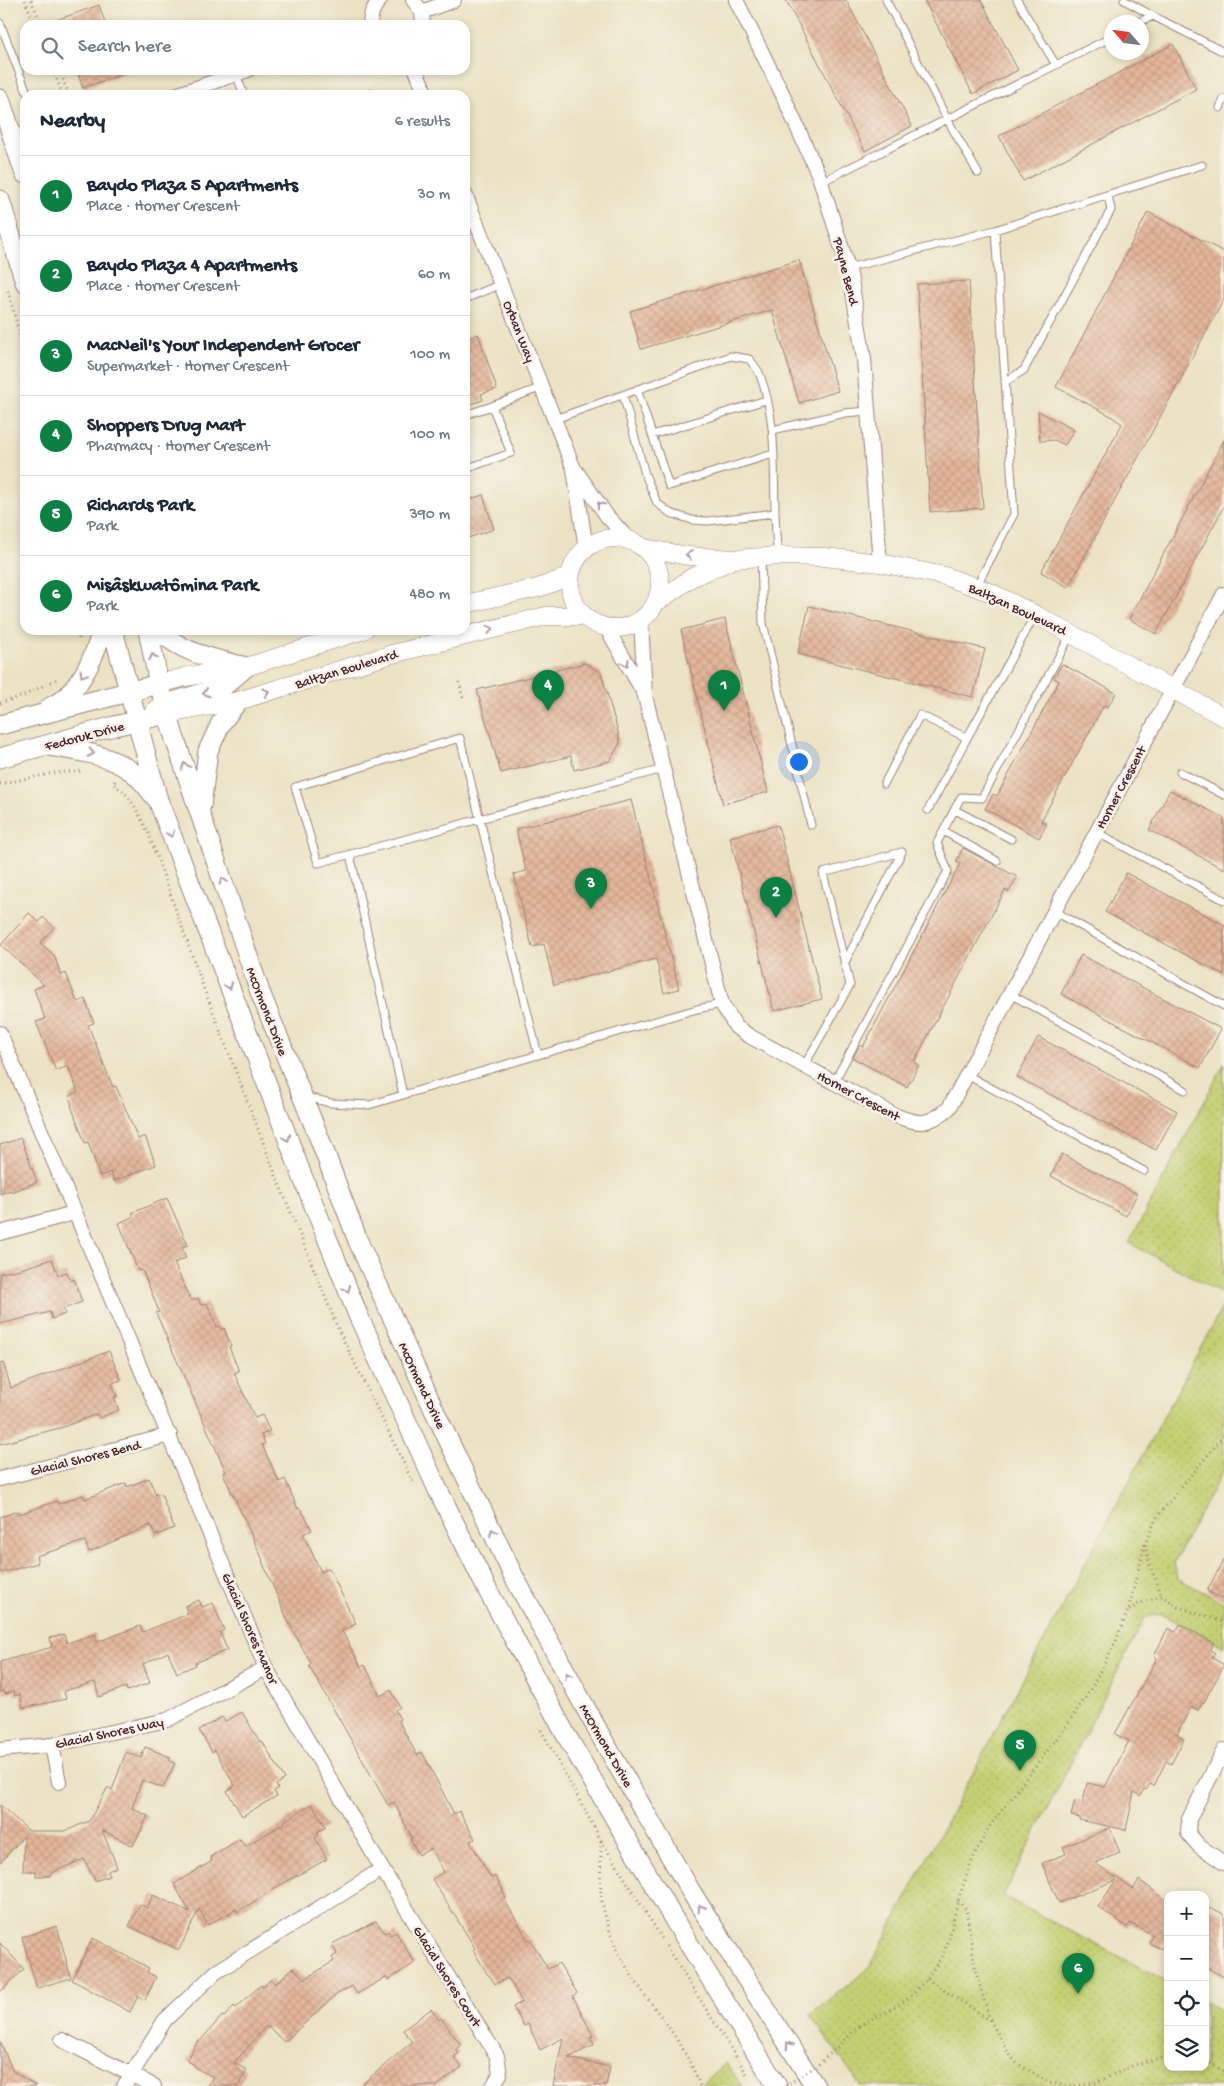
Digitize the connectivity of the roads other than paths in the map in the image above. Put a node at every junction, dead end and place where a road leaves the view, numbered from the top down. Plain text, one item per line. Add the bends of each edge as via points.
1 (380, 0) edge
2 (413, 0) edge
3 (454, 0) edge
4 (736, 0) edge
5 (886, 0) edge
6 (1017, 0) edge
7 (1124, 0) edge
8 (1153, 16) junction
9 (423, 18) edge
10 (1149, 18) edge
11 (370, 20) edge
12 (0, 24) edge
13 (1104, 40) edge
14 (1224, 52) edge
15 (1056, 65) junction
16 (20, 75) edge
17 (20, 75) edge
18 (233, 75) edge
19 (242, 75) edge
20 (418, 75) edge
21 (26, 90) edge
22 (190, 90) edge
23 (244, 90) edge
24 (424, 90) edge
25 (0, 99) edge
26 (1224, 99) edge
27 (1220, 108) dead end
28 (947, 119) junction
29 (20, 159) edge
30 (1202, 165) dead end
31 (978, 173) dead end
32 (821, 182) junction
33 (1108, 194) junction
34 (0, 200) edge
35 (470, 206) edge
36 (995, 230) junction
37 (20, 266) edge
38 (848, 268) junction
39 (501, 284) junction
40 (470, 297) edge
41 (1005, 382) junction
42 (542, 387) junction
43 (637, 389) junction
44 (623, 395) junction
45 (766, 400) junction
46 (492, 406) junction
47 (868, 411) junction
48 (470, 413) edge
49 (554, 419) junction
50 (773, 430) junction
51 (652, 435) junction
52 (774, 454) junction
53 (470, 467) edge
54 (574, 469) junction
55 (774, 513) junction
56 (628, 539) junction
57 (644, 548) junction
58 (586, 549) junction
59 (769, 557) junction
60 (734, 559) junction
61 (880, 563) junction
62 (570, 576) junction
63 (976, 587) junction
64 (1224, 594) edge
65 (657, 602) junction
66 (470, 603) edge
67 (1036, 615) junction
68 (583, 616) junction
69 (641, 620) junction
70 (607, 629) junction
71 (1071, 633) junction
72 (100, 635) edge
73 (114, 635) edge
74 (149, 635) edge
75 (164, 635) edge
76 (348, 635) edge
77 (469, 635) edge
78 (470, 635) edge
79 (246, 667) junction
80 (159, 684) junction
81 (1172, 690) junction
82 (130, 691) junction
83 (645, 696) junction
84 (238, 701) junction
85 (166, 709) junction
86 (40, 715) junction
87 (1224, 717) edge
88 (137, 721) junction
89 (0, 725) edge
90 (966, 738) junction
91 (43, 745) junction
92 (0, 758) edge
93 (663, 769) junction
94 (1180, 772) dead end
95 (884, 784) dead end
96 (1224, 795) edge
97 (158, 800) junction
98 (928, 810) dead end
99 (955, 810) junction
100 (200, 813) junction
101 (480, 818) junction
102 (811, 825) dead end
103 (943, 831) junction
104 (1096, 832) junction
105 (1011, 839) dead end
106 (350, 854) junction
107 (997, 861) dead end
108 (1224, 900) edge
109 (1054, 911) junction
110 (844, 964) junction
111 (1010, 994) junction
112 (722, 1004) junction
113 (1224, 1006) edge
114 (0, 1033) edge
115 (538, 1055) junction
116 (804, 1066) junction
117 (967, 1075) junction
118 (834, 1082) junction
119 (1185, 1090) dead end
120 (402, 1095) junction
121 (301, 1096) junction
122 (1144, 1171) dead end
123 (74, 1214) junction
124 (0, 1233) edge
125 (170, 1435) junction
126 (0, 1479) edge
127 (266, 1668) junction
128 (52, 1745) junction
129 (0, 1750) edge
130 (1224, 1750) edge
131 (59, 1782) dead end
132 (1224, 1863) edge
133 (382, 1869) junction
134 (62, 2040) dead end
135 (127, 2080) edge
136 (154, 2086) edge
137 (493, 2086) edge
138 (777, 2086) edge
139 (815, 2086) edge

1 - 11 street via 374,6
2 - 9 street
3 - 9 street
4 - 32 street, Payne Bend
5 - 28 lane
6 - 15 lane
7 - 8 lane
8 - 10 lane
8 - 14 lane
12 - 17 lane
13 - 15 lane
15 - 28 lane
16 - 21 lane
18 - 22 street
19 - 23 lane
20 - 24 street
25 - 29 main road
26 - 27 lane
28 - 31 lane
28 - 32 lane
30 - 33 lane
32 - 38 street, Payne Bend
33 - 36 lane
33 - 41 lane via 1111,210 1024,370
34 - 37 main road
35 - 39 street, Orban Way
36 - 38 lane
36 - 41 lane
38 - 47 street, Payne Bend via 864,359
39 - 40 lane
39 - 42 street, Orban Way
41 - 63 lane via 1014,514
42 - 46 lane
42 - 49 street, Orban Way
43 - 44 lane
43 - 45 lane via 731,356 750,359 760,374
43 - 51 lane
44 - 49 lane
44 - 55 lane via 645,474 657,503 670,513 692,520
45 - 50 lane
45 - 51 lane
46 - 48 lane
46 - 53 lane via 511,453
47 - 50 lane via 845,413
47 - 61 street, Payne Bend
49 - 54 street, Orban Way
50 - 52 lane
51 - 52 lane via 669,486
52 - 55 lane
56 -> 54 street, Orban Way
54 - 58 street, Orban Way
55 - 59 lane
56 - 57 street
56 - 58 street via 608,538
60 -> 57 street, Baltzan Boulevard via 688,556
57 - 65 street via 660,573
58 - 62 street via 577,558
59 - 60 street, Baltzan Boulevard
59 - 61 street, Baltzan Boulevard via 824,556
59 - 102 lane via 763,623
60 - 65 street, Baltzan Boulevard via 691,578
61 - 63 street, Baltzan Boulevard via 945,576
62 - 66 street via 538,588
62 - 68 street via 574,604
63 - 67 street, Baltzan Boulevard
64 - 81 street, Horner Crescent
65 - 69 street via 649,615
67 - 71 street, Baltzan Boulevard
67 - 90 lane
68 - 70 street
78 -> 68 street, Baltzan Boulevard via 546,616
69 - 70 street via 621,629
69 - 83 street, Horner Crescent
70 -> 83 street, Horner Crescent
71 - 81 street, Baltzan Boulevard
71 - 99 lane via 982,798 961,797
72 -> 86 main road via 93,657 78,682 68,695
73 - 82 main road, McOrmond Drive
80 -> 74 main road, McOrmond Drive
75 - 79 main road via 203,657
76 - 79 street
84 -> 77 street, Baltzan Boulevard via 392,654
79 - 80 street
79 -> 85 main road, Fedoruk Drive via 223,687
80 - 82 main road
80 - 85 main road, McOrmond Drive
81 - 87 street, Baltzan Boulevard
81 - 104 street, Horner Crescent
82 - 86 main road
82 - 88 main road, McOrmond Drive
83 - 93 street, Horner Crescent
84 - 85 street, Baltzan Boulevard
84 - 100 main road via 221,723 208,751
85 - 88 main road, Fedoruk Drive
100 -> 85 main road, McOrmond Drive
86 - 89 main road
88 - 91 main road, Fedoruk Drive
88 - 97 main road, McOrmond Drive
90 - 95 lane via 920,715
90 - 98 lane
91 - 92 main road, Fedoruk Drive
91 -> 97 main road via 109,759 135,774
93 - 101 lane
93 - 112 street, Horner Crescent
94 - 96 lane
97 -> 138 main road, McOrmond Drive via 358,1314 438,1490 566,1735 679,1928
99 - 103 lane
99 - 105 lane
121 -> 100 main road, McOrmond Drive via 260,992
101 - 106 lane
101 - 106 lane via 460,738 295,787 318,863
101 - 115 lane
103 - 107 lane
103 - 118 lane via 937,843 948,871
104 - 108 lane
104 - 109 street, Horner Crescent
106 - 120 lane
109 - 111 street, Horner Crescent
109 - 113 lane
110 - 110 lane via 823,873 902,852 898,861
110 - 116 lane via 850,985
111 - 117 street, Horner Crescent
111 - 119 lane
112 - 115 lane
112 - 116 street, Horner Crescent via 736,1027
114 - 123 street, Glacial Shores Manor
115 - 120 lane
116 - 118 street, Horner Crescent
117 - 118 street, Horner Crescent via 949,1108 935,1120 913,1122
117 - 122 lane
120 - 121 lane via 369,1105 331,1103
139 -> 121 main road, McOrmond Drive via 693,1895 514,1577 358,1241
123 - 124 street
123 - 125 street, Glacial Shores Manor
125 - 126 street, Glacial Shores Bend
125 - 127 street, Glacial Shores Manor
127 - 128 street, Glacial Shores Way via 167,1720
127 - 133 street, Glacial Shores Manor
128 - 129 street, Glacial Shores Way
128 - 131 street
130 - 132 street via 1189,1818 1188,1833 1199,1846
133 - 135 street via 216,1972 164,2020
133 - 137 street, Glacial Shores Court via 497,2056 500,2074
134 - 135 street
135 - 136 street

